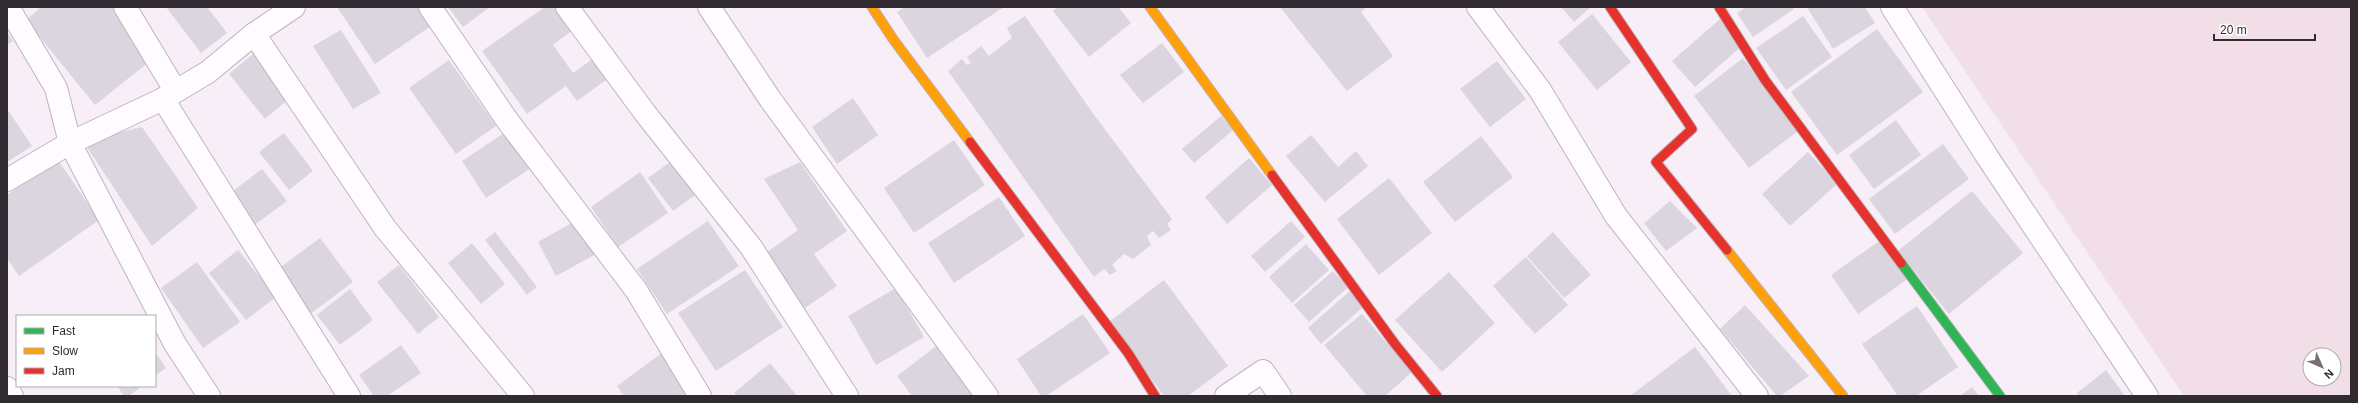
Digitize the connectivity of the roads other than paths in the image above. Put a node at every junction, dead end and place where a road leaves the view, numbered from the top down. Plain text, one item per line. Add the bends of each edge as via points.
1 (8, 7) edge
2 (125, 7) edge
3 (294, 7) edge
4 (430, 7) edge
5 (567, 7) edge
6 (709, 7) edge
7 (872, 7) edge
8 (1150, 7) edge
9 (1478, 7) edge
10 (1610, 7) edge
11 (1719, 7) edge
12 (1892, 7) edge
13 (254, 34) junction
14 (169, 95) junction
15 (70, 143) junction
16 (7, 180) edge
17 (7, 388) edge
18 (12, 396) edge
19 (209, 396) edge
20 (349, 396) edge
21 (524, 396) edge
22 (700, 396) edge
23 (847, 396) edge
24 (987, 396) edge
25 (1155, 396) edge
26 (1226, 396) edge
27 (1280, 396) edge
28 (1437, 396) edge
29 (1757, 396) edge
30 (1843, 396) edge
31 (2000, 396) edge
32 (2147, 396) edge

1 - 15 street via 56,88
2 - 14 street
3 - 13 street
4 - 22 street via 507,120 636,290
5 - 23 street via 645,113 751,247
6 - 24 street via 770,99
7 - 25 street via 893,39 1128,353
8 - 28 street via 1395,344
9 - 29 street via 1540,90 1616,216
10 - 30 street via 1692,129 1656,162
11 - 31 street via 1765,80
12 - 32 street via 1988,158
13 - 14 street via 208,72
13 - 21 street via 385,228
14 - 15 street
14 - 20 street
15 - 16 street
15 - 19 street via 175,344
17 - 18 street
26 - 27 street via 1263,371

